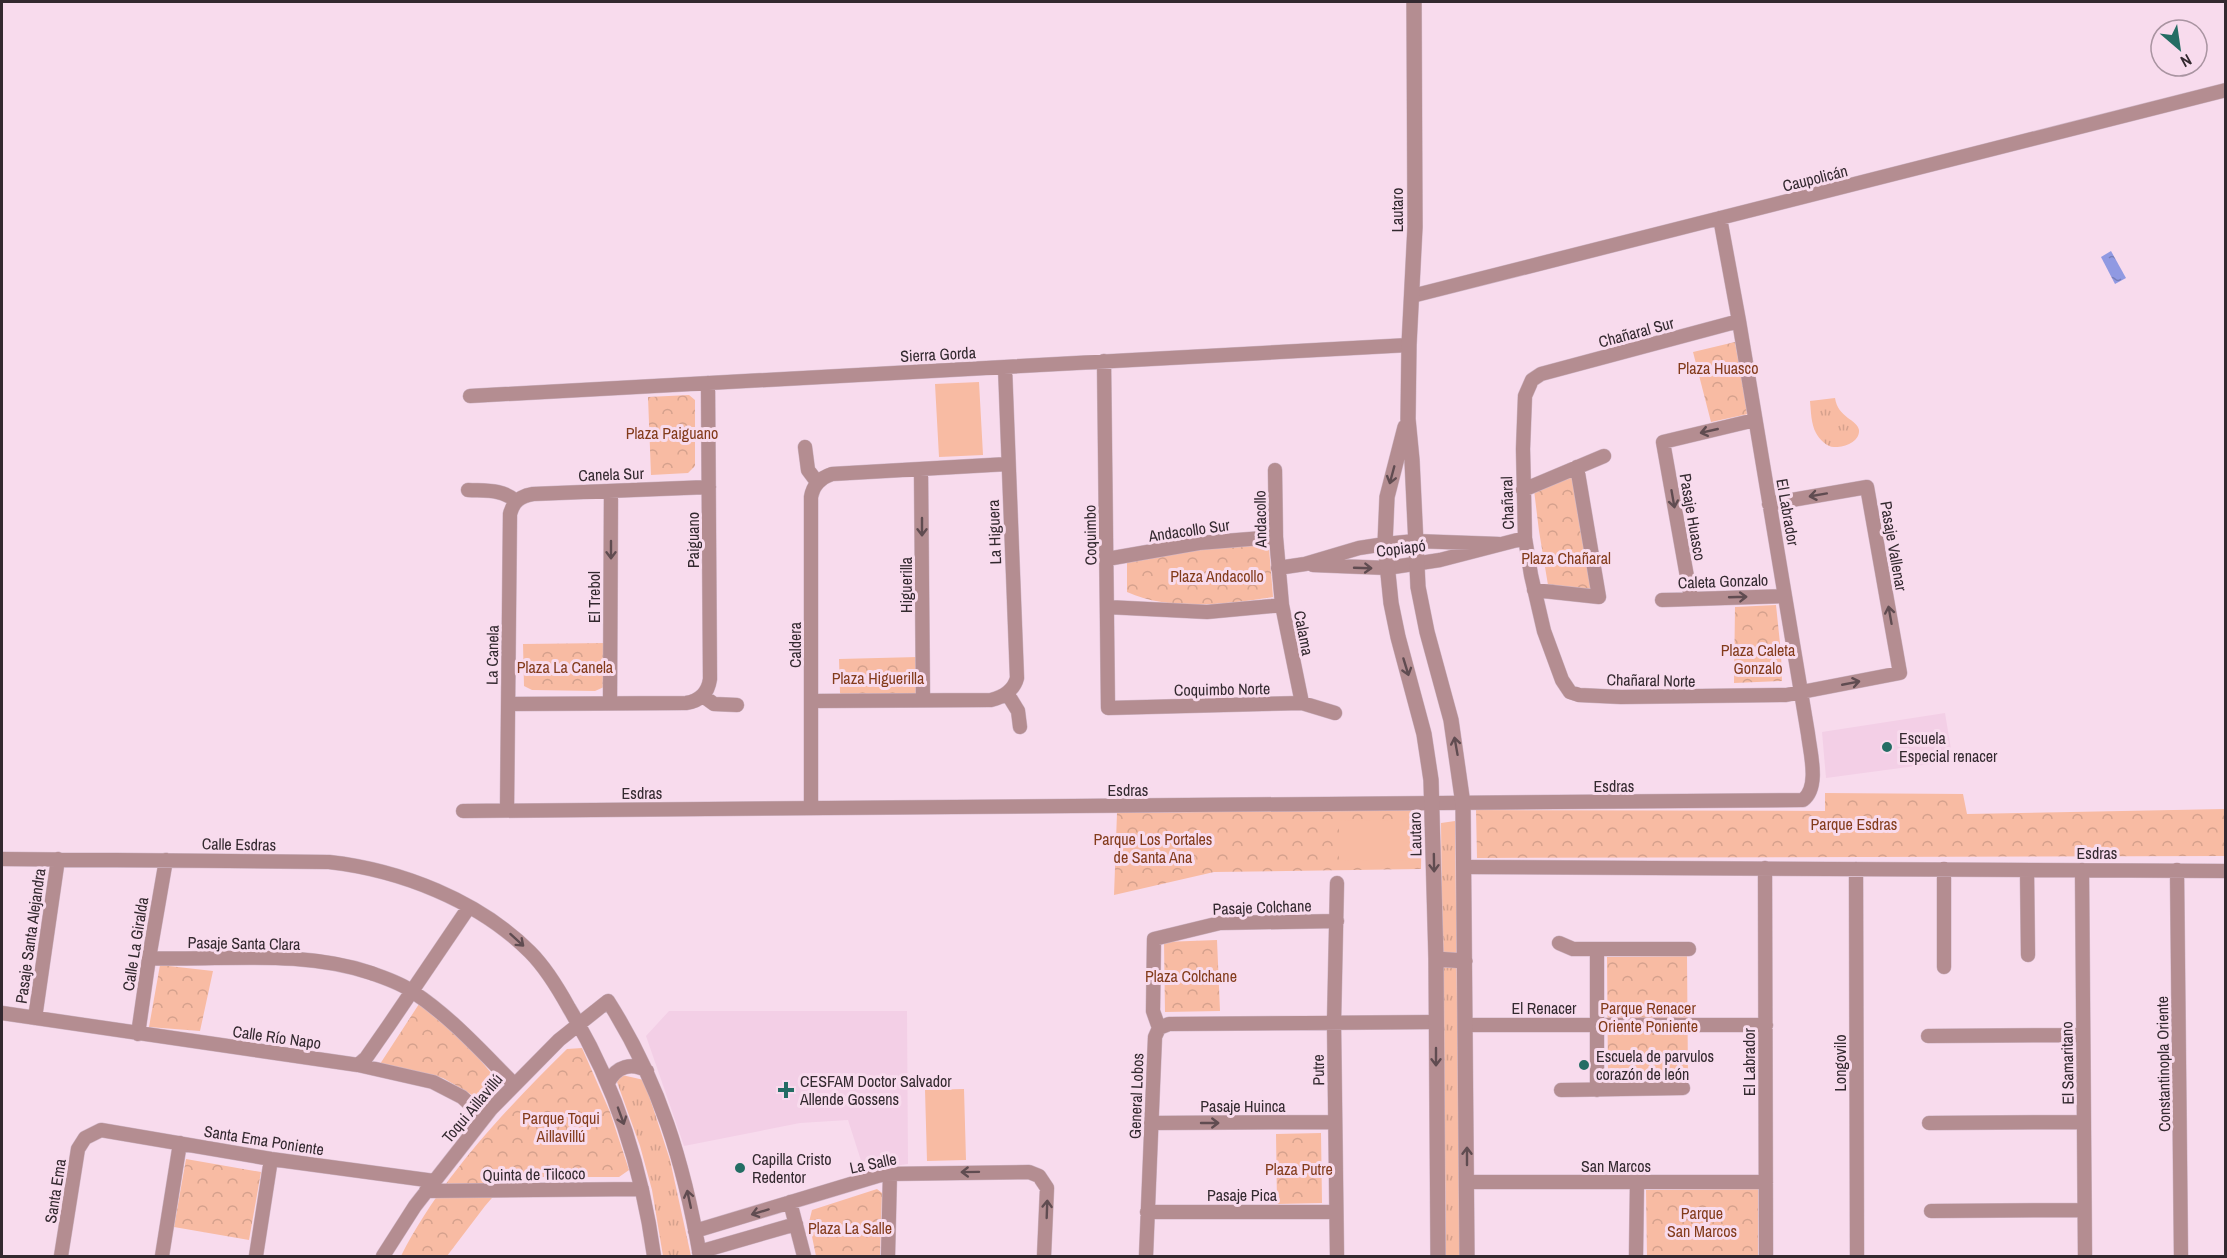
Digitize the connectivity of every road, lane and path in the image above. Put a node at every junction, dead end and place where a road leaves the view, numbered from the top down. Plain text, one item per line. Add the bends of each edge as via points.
1 (1414, 2) edge
2 (2226, 90) edge
3 (1720, 218) junction
4 (1412, 296) junction
5 (1739, 321) junction
6 (1409, 345) junction
7 (1104, 361) junction
8 (1005, 367) junction
9 (1541, 374) joint
10 (708, 383) junction
11 (470, 396) dead end
12 (1408, 419) junction
13 (1755, 420) junction
14 (805, 447) dead end
15 (1604, 456) dead end
16 (1008, 464) junction
17 (1577, 467) junction
18 (921, 469) junction
19 (1275, 470) dead end
20 (817, 482) junction
21 (709, 486) junction
22 (468, 490) dead end
23 (1523, 490) junction
24 (611, 491) junction
25 (516, 501) junction
26 (1769, 504) junction
27 (1276, 537) junction
28 (1525, 538) junction
29 (1415, 541) junction
30 (1385, 544) junction
31 (1500, 544) junction
32 (1107, 559) junction
33 (1305, 564) junction
34 (1416, 564) junction
35 (1278, 568) junction
36 (1387, 568) junction
37 (1534, 590) junction
38 (1785, 596) junction
39 (1691, 599) junction
40 (1662, 600) dead end
41 (1282, 605) junction
42 (1107, 607) junction
43 (1900, 673) joint
44 (1007, 693) junction
45 (1801, 693) junction
46 (1579, 695) joint
47 (703, 696) junction
48 (923, 700) junction
49 (812, 701) junction
50 (610, 703) junction
51 (1302, 703) junction
52 (508, 704) junction
53 (737, 705) dead end
54 (1108, 708) joint
55 (1335, 713) dead end
56 (1020, 727) dead end
57 (1793, 802) joint
58 (1432, 804) junction
59 (1463, 804) junction
60 (811, 808) junction
61 (507, 810) junction
62 (463, 811) dead end
63 (2, 859) edge
64 (58, 859) junction
65 (166, 860) junction
66 (1464, 867) junction
67 (1765, 868) junction
68 (1856, 869) junction
69 (1944, 869) junction
70 (2027, 870) junction
71 (2082, 870) junction
72 (2177, 870) junction
73 (2226, 871) edge
74 (1337, 883) dead end
75 (469, 907) junction
76 (1337, 921) junction
77 (1154, 939) joint
78 (1559, 943) dead end
79 (1597, 949) junction
80 (1689, 949) dead end
81 (2028, 955) dead end
82 (148, 958) junction
83 (1436, 960) junction
84 (1465, 961) junction
85 (1944, 967) dead end
86 (412, 991) junction
87 (2, 1013) edge
88 (35, 1018) junction
89 (1436, 1022) junction
90 (1334, 1023) junction
91 (579, 1024) junction
92 (1465, 1025) junction
93 (1597, 1025) junction
94 (1766, 1025) junction
95 (1159, 1028) junction
96 (138, 1034) junction
97 (2083, 1035) junction
98 (1928, 1036) dead end
99 (358, 1065) junction
100 (647, 1071) junction
101 (608, 1083) junction
102 (514, 1084) junction
103 (1683, 1088) dead end
104 (1561, 1090) dead end
105 (1598, 1090) junction
106 (484, 1118) junction
107 (1335, 1122) junction
108 (2084, 1122) junction
109 (1151, 1123) junction
110 (1929, 1123) dead end
111 (90, 1134) joint
112 (180, 1143) junction
113 (272, 1159) junction
114 (890, 1173) junction
115 (1467, 1182) junction
116 (1637, 1182) junction
117 (1766, 1182) junction
118 (430, 1186) junction
119 (642, 1189) junction
120 (790, 1203) junction
121 (2084, 1210) junction
122 (1931, 1211) dead end
123 (1148, 1212) junction
124 (1336, 1212) junction
125 (796, 1224) junction
126 (695, 1231) junction
127 (699, 1254) edge
128 (61, 1257) edge
129 (162, 1257) edge
130 (256, 1257) edge
131 (383, 1257) edge
132 (654, 1257) edge
133 (804, 1257) edge
134 (888, 1257) edge
135 (1044, 1257) edge
136 (1146, 1257) edge
137 (1336, 1257) edge
138 (1438, 1257) edge
139 (1467, 1257) edge
140 (1636, 1257) edge
141 (1766, 1257) edge
142 (1857, 1257) edge
143 (2085, 1257) edge
144 (2181, 1257) edge

1 - 4 street, Lautaro
2 - 3 street, Caupolicán
3 - 4 street, Caupolicán
3 - 5 street, El Labrador
4 - 6 street, Lautaro
5 - 9 street, Chañaral Sur
5 - 13 street, El Labrador
6 - 7 street, Sierra Gorda
6 - 12 street, Lautaro
7 - 8 street, Sierra Gorda
7 - 32 street, Coquimbo
8 - 10 street, Sierra Gorda
8 - 16 street, La Higuera
9 - 23 street, Chañaral via 1532,380 1525,396
10 - 11 street, Sierra Gorda
10 - 21 street, Paiguano
12 - 29 street, Lautaro
12 -> 30 street, Lautaro via 1387,497
13 - 26 street, El Labrador
13 -> 39 street, Pasaje Huasco via 1663,442
14 - 20 street via 808,470
15 - 17 street
16 - 18 street
16 - 44 street, La Higuera via 1017,678
17 - 23 street
17 - 37 street via 1599,597
18 - 20 street via 832,474
18 -> 48 street, Higuerilla
19 - 27 street, Andacollo
20 - 49 street, Caldera via 811,497
21 - 24 street, Canela Sur
21 - 47 street, Paiguano via 710,679
22 - 25 street via 498,491
23 - 28 street, Chañaral
24 - 25 street, Canela Sur via 532,494
24 -> 50 street, El Trebol
25 - 52 street, La Canela via 510,514
26 - 38 street, El Labrador
43 -> 26 street, Pasaje Vallenar via 1867,487
27 - 32 street, Andacollo Sur via 1199,543
27 - 35 street, Andacollo
28 - 31 street, Copiapó
28 - 37 street, Chañaral
29 - 30 street, Copiapó
29 - 31 street, Copiapó
29 - 34 street, Lautaro
30 - 33 street, Copiapó
30 - 36 street, Lautaro
31 - 34 street, Copiapó
32 - 42 street, Coquimbo
33 - 35 street, Copiapó
33 -> 36 street, Copiapó
34 - 36 street, Copiapó
59 -> 34 street, Lautaro via 1451,720 1427,632
35 - 41 street, Calama
36 -> 58 street, Lautaro via 1398,636 1424,734
37 - 46 street, Chañaral via 1558,671 1570,692
39 -> 38 street, Caleta Gonzalo
38 - 45 street, El Labrador
39 - 40 street, Caleta Gonzalo
41 - 42 street via 1198,612
41 - 51 street, Calama
42 - 54 street, Coquimbo
45 -> 43 street, Chañaral Norte
44 - 48 street via 991,700
44 - 56 street via 1018,711
45 - 46 street, Chañaral Norte via 1731,697
45 - 57 street, El Labrador via 1812,785 1806,797
47 - 50 street via 686,703
47 - 53 street via 721,706
48 - 49 street
49 - 60 street, Caldera
50 - 52 street
51 - 54 street, Coquimbo Norte
51 - 55 street, Coquimbo Norte
52 - 61 street, La Canela
57 - 59 street, Esdras
58 - 59 street, Esdras
58 - 60 street, Esdras
58 -> 83 street, Lautaro
59 - 66 street, Lautaro
60 - 61 street, Esdras
61 - 62 street, Esdras
63 - 64 street, Calle Esdras
64 - 65 street, Calle Esdras
64 - 88 street, Pasaje Santa Alejandra
65 - 75 street, Calle Esdras via 347,864 426,887
65 - 82 street, Calle La Giralda
66 - 67 street, Esdras
66 - 84 street, Lautaro
67 - 68 street, Esdras
67 - 94 street, El Labrador
68 - 69 street, Esdras
68 - 142 street, Longovilo
69 - 70 street, Esdras
69 - 85 street
70 - 71 street, Esdras
70 - 81 street
71 - 72 street, Esdras
71 - 97 street, El Samaritano
72 - 73 street, Esdras
72 - 144 street, Constantinopla Oriente
74 - 76 street, Putre
75 - 86 street
75 -> 91 street, Calle Esdras via 489,918 530,952
76 - 77 street, Pasaje Colchane via 1220,923
76 - 90 street, Putre
77 - 95 street, General Lobos via 1153,1011
78 - 79 street via 1573,949
79 - 80 street
79 - 93 street
82 - 86 street, Pasaje Santa Clara via 310,960 358,969
82 - 96 street, Calle La Giralda
83 - 84 street
83 - 89 street, Lautaro
84 - 92 street, Lautaro
86 - 99 street
86 - 102 street, Pasaje Santa Clara via 452,1022
87 - 88 street, Calle Río Napo
88 - 96 street, Calle Río Napo
89 - 90 street
89 -> 138 street, Lautaro
90 - 95 street via 1169,1024
90 - 107 street, Putre
91 - 100 street, Toqui Aillavillú via 608,1001
91 - 101 street, Calle Esdras
91 - 102 street, Toqui Aillavillú
92 - 93 street, El Renacer
115 -> 92 street, Lautaro
93 - 94 street, El Renacer
93 - 105 street
94 - 117 street, El Labrador
95 - 109 street, General Lobos via 1155,1037
96 - 99 street, Calle Río Napo
97 - 98 street
97 - 108 street, El Samaritano
99 - 106 street, Calle Río Napo via 433,1082 462,1097
100 - 101 street via 637,1066 624,1067
126 -> 100 street via 677,1151
101 -> 119 street, Calle Esdras
102 - 106 street, Toqui Aillavillú
103 - 105 street
104 - 105 street
106 - 118 street, Toqui Aillavillú
109 -> 107 street, Pasaje Huinca
107 - 124 street, Putre
108 - 110 street
108 - 121 street, El Samaritano
109 - 123 street, General Lobos
111 - 112 street, Santa Ema Poniente via 107,1131
111 - 128 street, Santa Ema via 78,1149
112 - 113 street, Santa Ema Poniente
112 - 129 street
113 - 118 street, Santa Ema Poniente
113 - 130 street
114 - 120 street, La Salle
114 - 134 street
135 -> 114 street, La Salle via 1047,1188 1039,1176 1029,1172
115 - 116 street, San Marcos
115 - 139 street, Lautaro
116 - 117 street, San Marcos
116 - 140 street
117 - 141 street, El Labrador
118 - 119 street, Quinta de Tilcoco
118 - 131 street, Toqui Aillavillú
119 - 132 street, Calle Esdras
120 - 125 street
120 -> 126 street, La Salle
121 - 122 street
121 - 143 street, El Samaritano
123 - 124 street, Pasaje Pica
123 - 136 street, General Lobos
124 - 137 street, Putre
125 - 127 street
125 - 133 street
126 - 127 street

